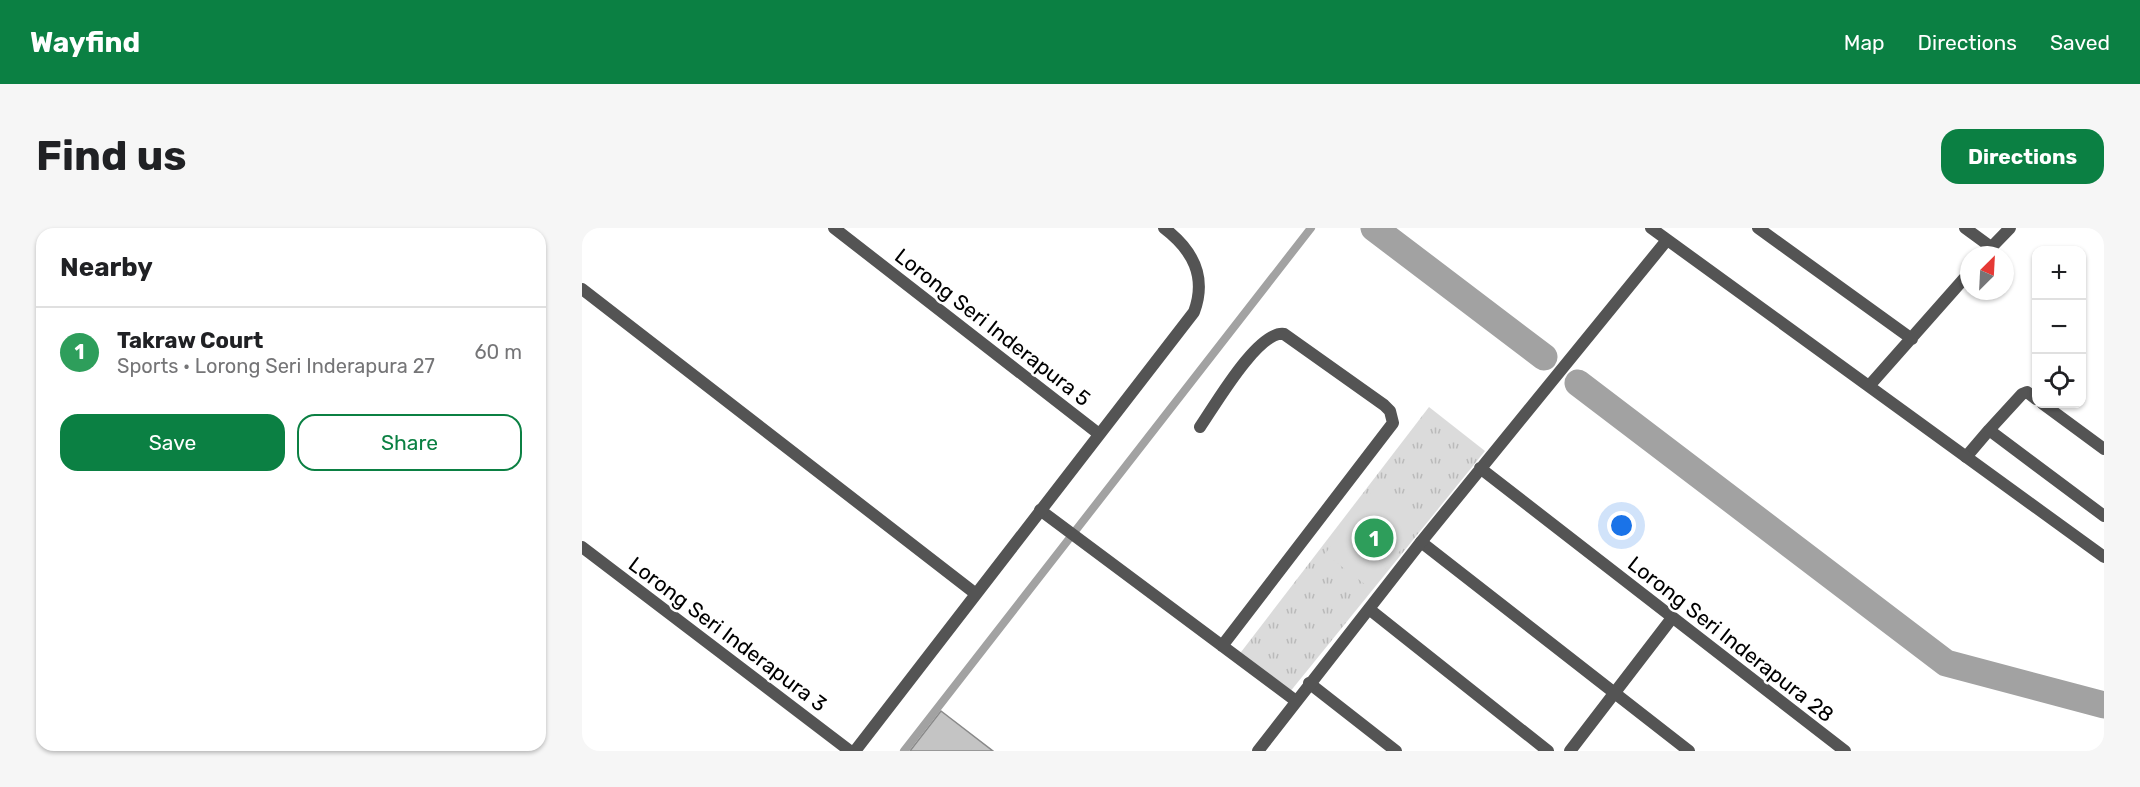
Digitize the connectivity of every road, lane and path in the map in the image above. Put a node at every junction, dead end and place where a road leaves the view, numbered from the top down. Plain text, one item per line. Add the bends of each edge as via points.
1 (834, 228) edge
2 (1164, 228) edge
3 (1651, 228) edge
4 (1758, 228) edge
5 (1965, 228) edge
6 (2010, 228) edge
7 (1667, 240) junction
8 (1983, 246) edge
9 (1993, 246) edge
10 (1960, 283) edge
11 (582, 289) edge
12 (1912, 339) junction
13 (1869, 386) junction
14 (2032, 396) edge
15 (2048, 408) edge
16 (1200, 427) dead end
17 (1989, 430) junction
18 (1099, 434) junction
19 (2104, 449) edge
20 (1966, 457) junction
21 (1480, 468) junction
22 (1040, 510) junction
23 (2104, 516) edge
24 (1421, 542) junction
25 (582, 547) edge
26 (2104, 556) edge
27 (976, 594) junction
28 (1368, 609) junction
29 (1672, 618) junction
30 (1222, 646) junction
31 (1309, 683) junction
32 (1615, 693) junction
33 (1296, 701) junction
34 (853, 751) edge
35 (1258, 751) edge
36 (1396, 751) edge
37 (1548, 751) edge
38 (1569, 751) edge
39 (1689, 751) edge
40 (1845, 751) edge

1 - 18 street, Lorong Seri Inderapura 5
2 - 18 street via 1190,254 1200,296 1194,312
3 - 7 street
4 - 12 street
5 - 8 street
6 - 9 street
7 - 13 street
7 - 21 street
10 - 12 street
11 - 27 street
12 - 13 street
13 - 20 street
14 - 17 street via 2022,394
15 - 19 street
16 - 30 street via 1255,351 1277,333 1284,334 1384,405 1393,423
17 - 20 street
17 - 23 street
18 - 22 street
20 - 26 street
21 - 24 street
21 - 29 street, Lorong Seri Inderapura 28
22 - 27 street
22 - 30 street
24 - 28 street
24 - 32 street
25 - 34 street, Lorong Seri Inderapura 3
27 - 34 street
28 - 31 street
28 - 37 street
29 - 32 street
29 - 40 street, Lorong Seri Inderapura 28
30 - 33 street
31 - 33 street
31 - 36 street
32 - 38 street
32 - 39 street
33 - 35 street

